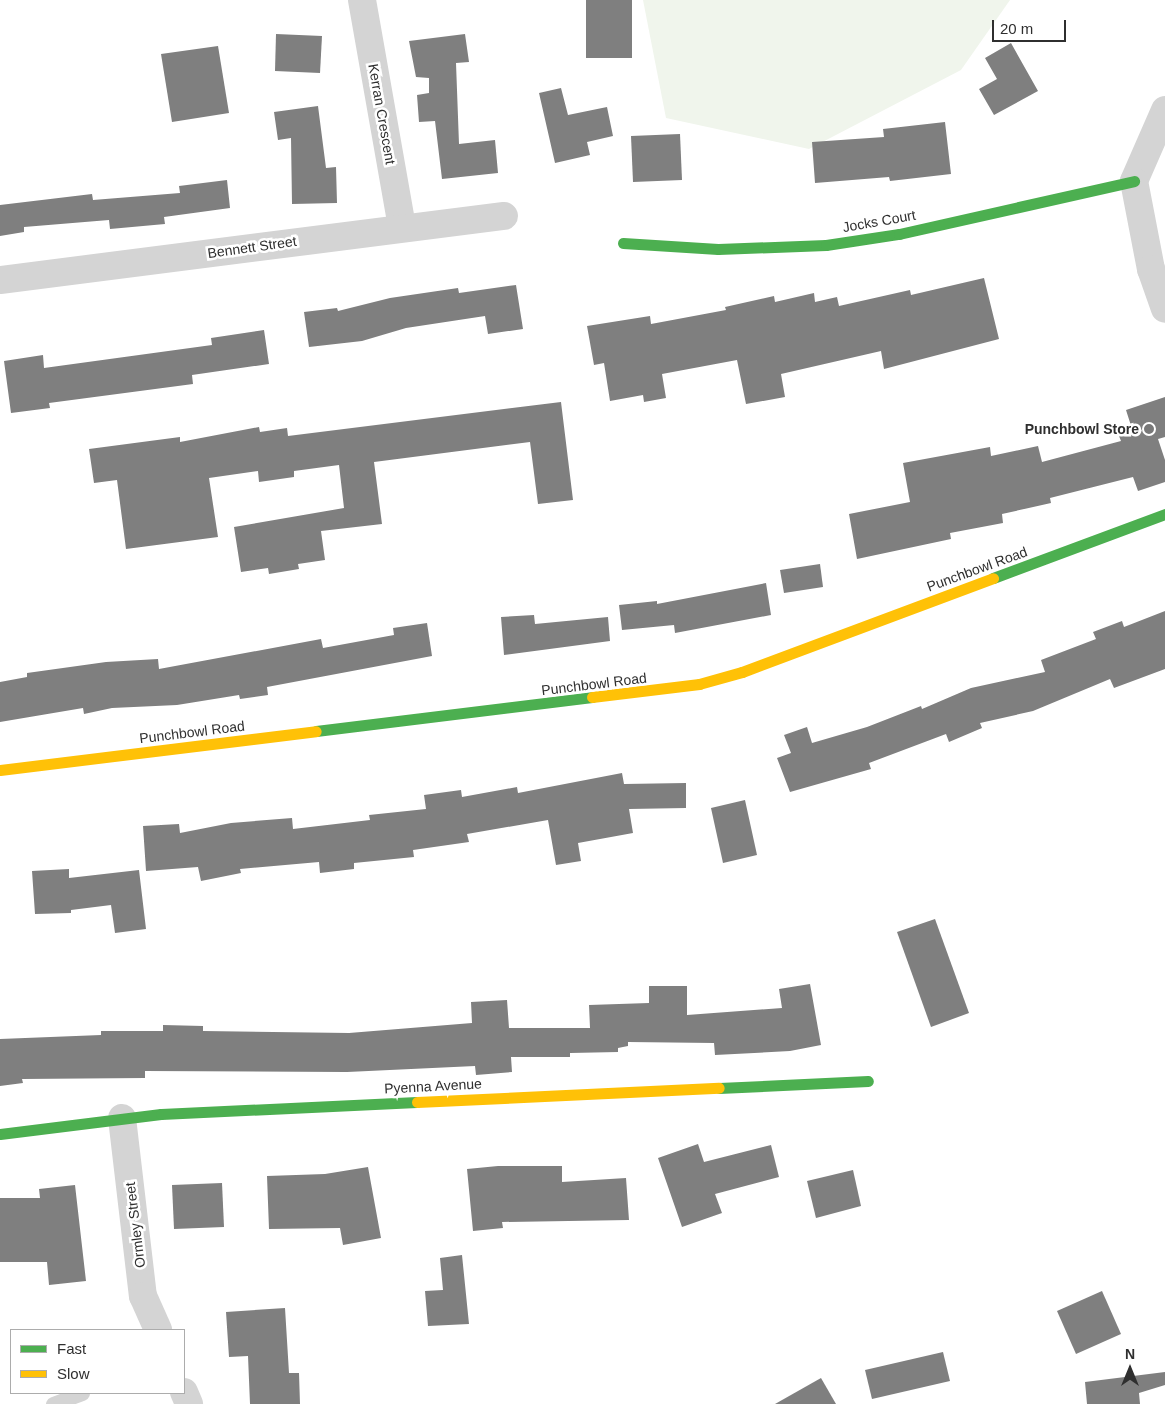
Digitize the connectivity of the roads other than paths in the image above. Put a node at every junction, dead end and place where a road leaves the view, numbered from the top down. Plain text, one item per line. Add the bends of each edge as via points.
1 (362, 0) edge
2 (1165, 110) edge
3 (1134, 182) junction
4 (504, 216) dead end
5 (402, 227) junction
6 (623, 243) dead end
7 (0, 280) edge
8 (1165, 310) edge
9 (1165, 514) edge
10 (0, 770) edge
11 (868, 1081) dead end
12 (122, 1118) junction
13 (0, 1134) edge
14 (158, 1329) edge
15 (79, 1394) edge
16 (53, 1404) edge

1 - 5 street, Kerran Crescent
2 - 3 street
3 - 6 street, Jocks Court via 899,234 826,245 718,249
3 - 8 street via 1151,269
4 - 5 street, Bennett Street
5 - 7 street, Bennett Street
9 - 10 street, Punchbowl Road via 742,672 699,684
11 - 12 street, Pyenna Avenue
12 - 13 street, Pyenna Avenue
12 - 14 street, Ormley Street via 143,1296
15 - 16 lane

